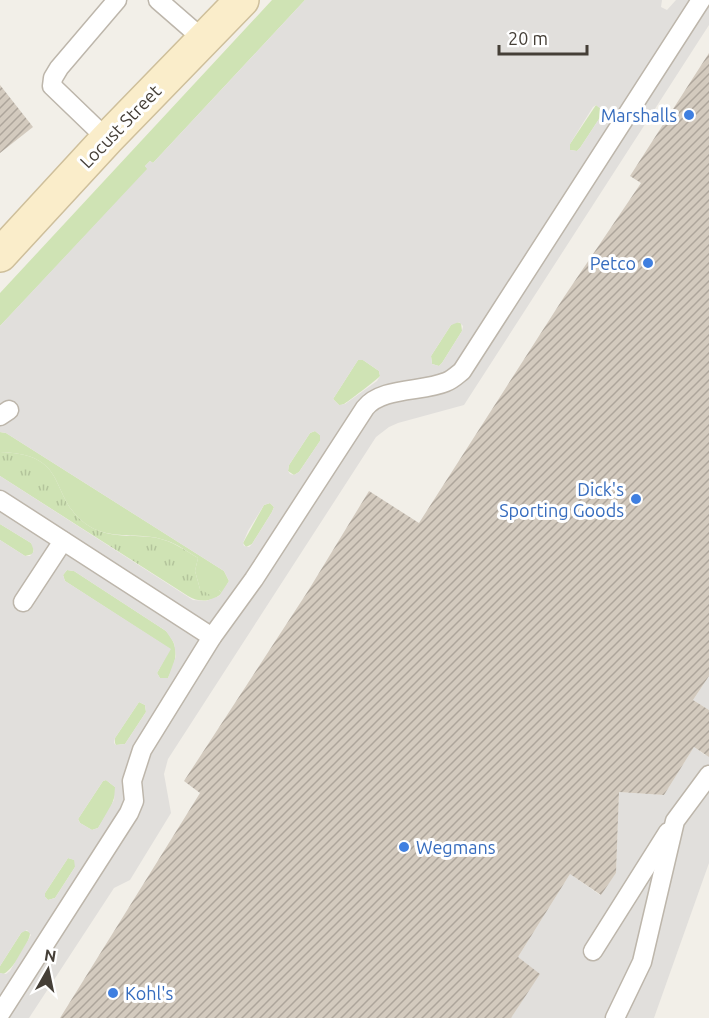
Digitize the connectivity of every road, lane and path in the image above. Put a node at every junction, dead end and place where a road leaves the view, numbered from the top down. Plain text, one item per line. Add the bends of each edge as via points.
1 (117, 0) edge
2 (158, 0) edge
3 (242, 0) edge
4 (700, 0) edge
5 (204, 40) junction
6 (107, 139) junction
7 (0, 255) edge
8 (0, 500) edge
9 (63, 541) junction
10 (23, 602) dead end
11 (212, 636) junction
12 (709, 775) edge
13 (675, 821) junction
14 (593, 951) dead end
15 (0, 1014) edge
16 (615, 1018) edge

1 - 6 lane via 59,68 52,86
2 - 5 lane
3 - 5 street, Locust Street
4 - 11 lane via 462,371 446,382 370,402
5 - 6 street, Locust Street
6 - 7 street, Locust Street
8 - 9 lane
9 - 10 lane
9 - 11 lane
11 - 15 lane via 138,757 132,781 134,801 129,813
12 - 13 lane
13 - 14 lane
13 - 16 lane via 642,962

